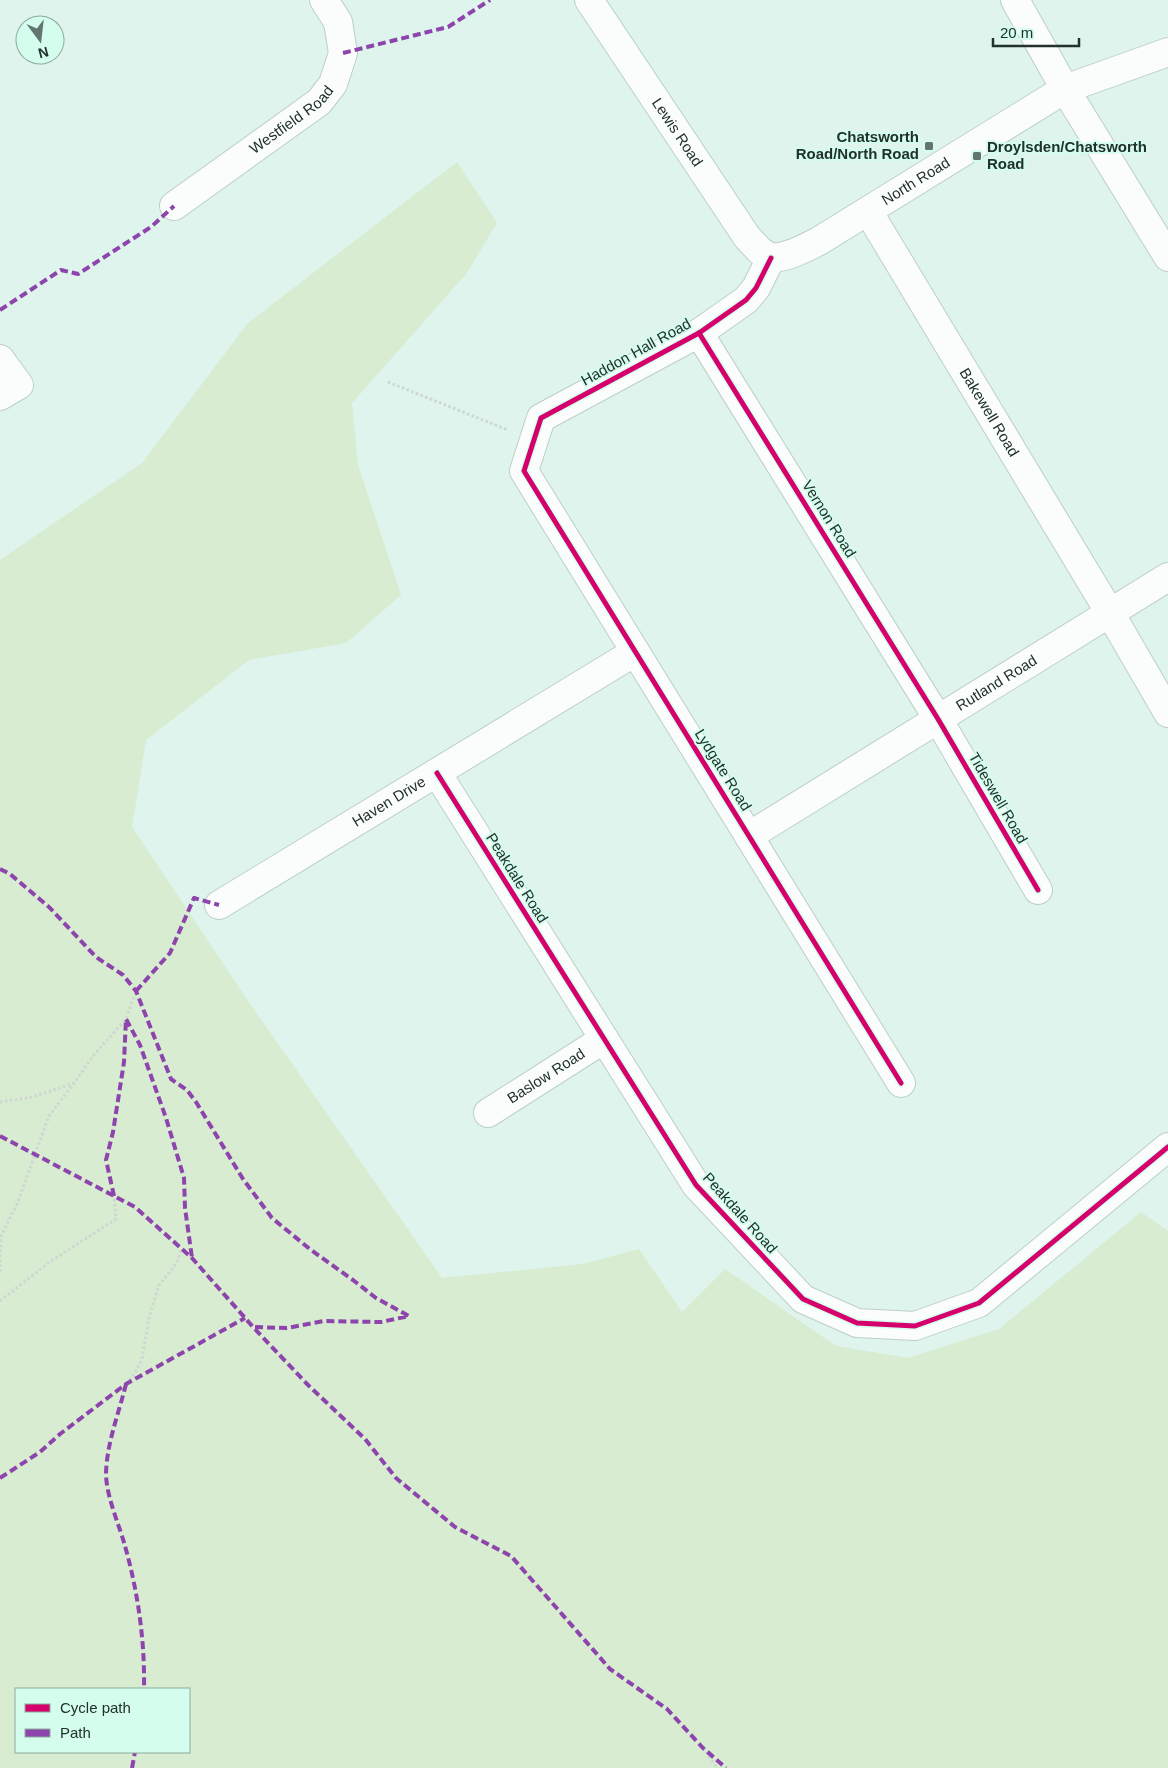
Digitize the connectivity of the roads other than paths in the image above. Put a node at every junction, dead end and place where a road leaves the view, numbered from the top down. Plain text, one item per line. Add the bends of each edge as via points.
1 (324, 0) edge
2 (1015, 0) edge
3 (593, 1) edge
4 (1168, 52) edge
5 (1065, 89) junction
6 (174, 206) dead end
7 (868, 211) junction
8 (1168, 257) edge
9 (771, 258) junction
10 (698, 332) junction
11 (0, 359) edge
12 (0, 396) edge
13 (524, 471) joint
14 (1168, 577) edge
15 (1110, 613) junction
16 (635, 652) junction
17 (1168, 713) edge
18 (938, 719) junction
19 (437, 774) junction
20 (749, 836) junction
21 (1038, 890) dead end
22 (219, 906) dead end
23 (604, 1040) junction
24 (901, 1082) dead end
25 (488, 1113) dead end
26 (1168, 1147) edge

1 - 6 street, Westfield Road via 338,22 343,53 334,84 319,102
2 - 5 street
3 - 9 street, Lewis Road via 747,237
4 - 5 street, North Road
5 - 7 street, North Road
5 - 8 street
7 - 9 street, North Road via 794,254
7 - 15 street, Bakewell Road
9 - 10 street, Haddon Hall Road via 746,300
10 - 13 street, Haddon Hall Road via 542,418
10 - 18 street, Vernon Road
11 - 12 street via 19,385
13 - 16 street, Lydgate Road
14 - 15 street, Rutland Road
15 - 17 street
15 - 18 street, Rutland Road
16 - 19 street, Haven Drive
16 - 20 street, Lydgate Road
18 - 20 street, Rutland Road
18 - 21 street, Tideswell Road
19 - 22 street, Haven Drive
19 - 23 street, Peakdale Road
20 - 24 street, Lydgate Road
23 - 25 street, Baslow Road
23 - 26 street, Peakdale Road via 696,1185 803,1299 857,1323 915,1326 979,1303

